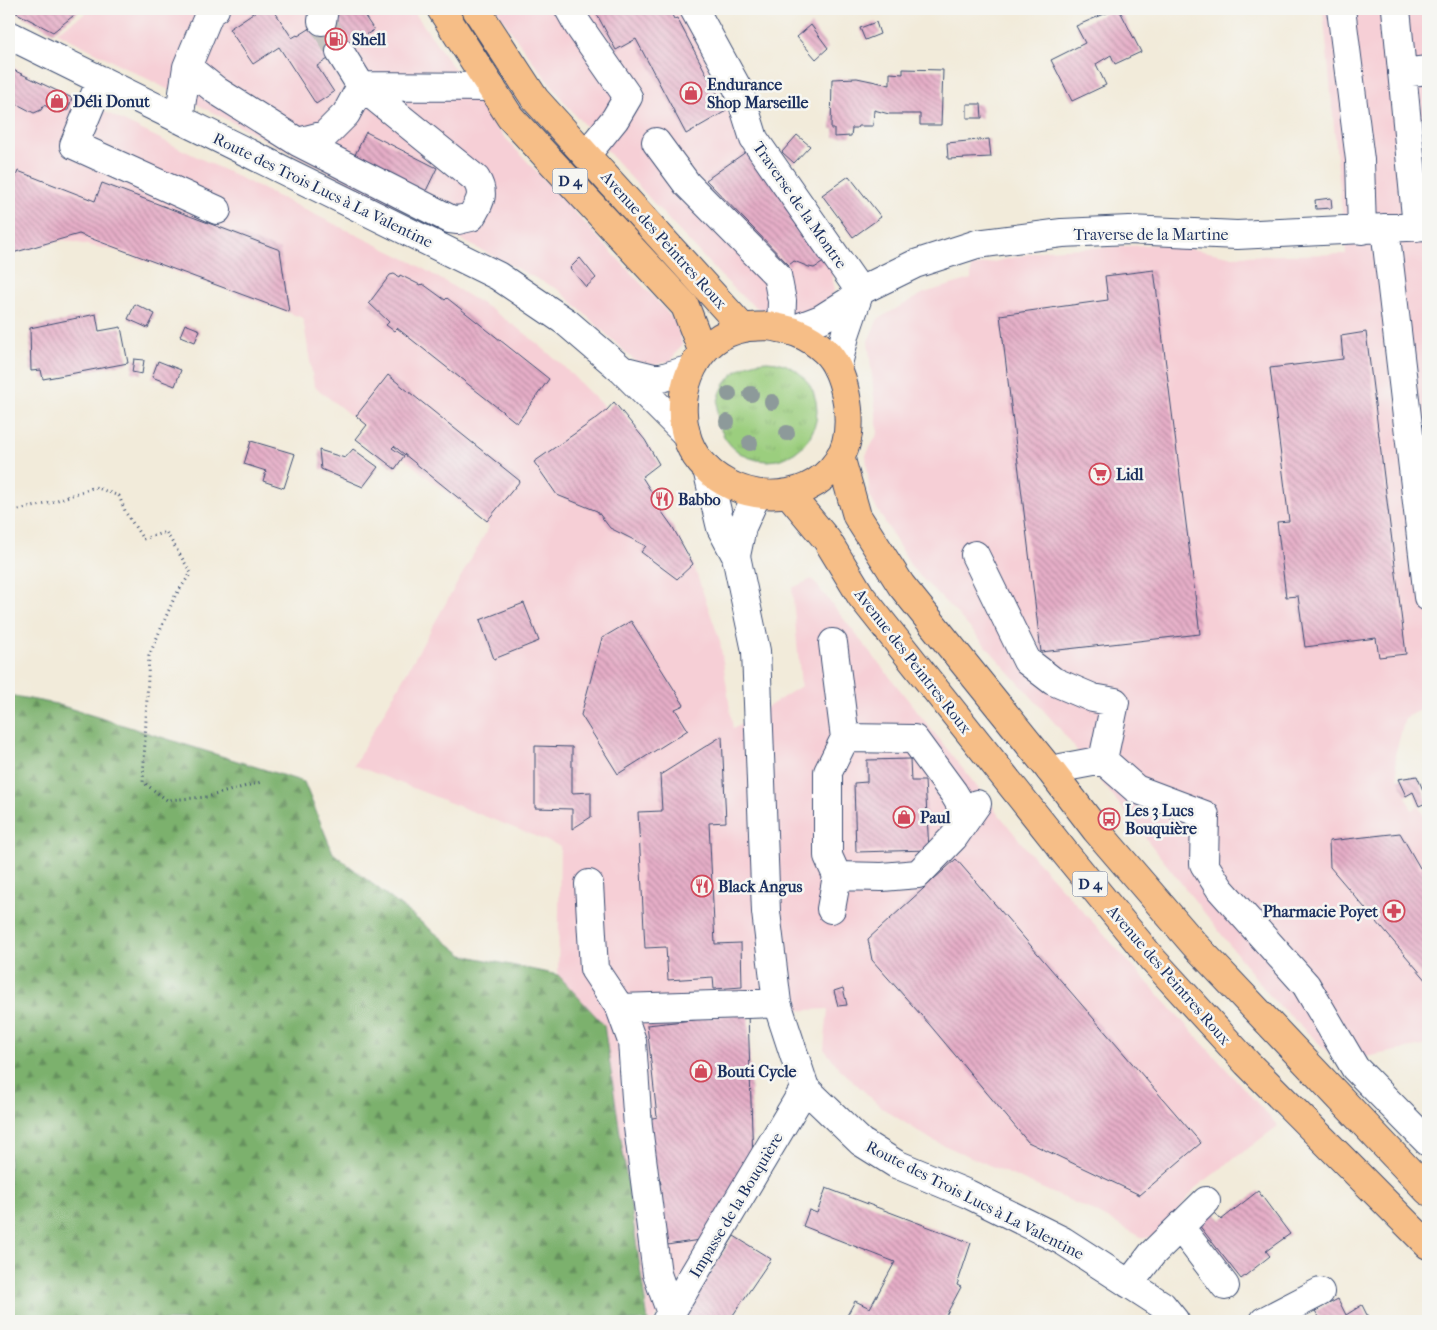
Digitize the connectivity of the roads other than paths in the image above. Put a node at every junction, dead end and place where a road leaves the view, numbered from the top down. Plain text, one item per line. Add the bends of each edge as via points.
1 (215, 9) edge
2 (440, 9) edge
3 (569, 9) edge
4 (694, 9) edge
5 (1341, 9) edge
6 (1396, 9) edge
7 (479, 10) edge
8 (9, 35) edge
9 (340, 52) tunnel mouth
10 (187, 67) junction
11 (1415, 72) edge
12 (101, 80) junction
13 (360, 86) junction
14 (491, 87) junction
15 (179, 119) junction
16 (1418, 134) edge
17 (298, 142) junction
18 (656, 142) dead end
19 (586, 155) junction
20 (217, 210) dead end
21 (1422, 226) edge
22 (1374, 229) junction
23 (858, 294) junction
24 (743, 328) junction
25 (786, 329) junction
26 (697, 360) junction
27 (837, 368) junction
28 (622, 370) junction
29 (686, 434) junction
30 (840, 456) junction
31 (707, 469) junction
32 (788, 493) junction
33 (757, 494) junction
34 (975, 555) dead end
35 (736, 556) junction
36 (1428, 598) edge
37 (833, 643) dead end
38 (845, 738) junction
39 (1102, 760) junction
40 (1050, 770) junction
41 (837, 876) junction
42 (589, 884) dead end
43 (831, 909) dead end
44 (777, 1002) junction
45 (620, 1008) junction
46 (805, 1088) junction
47 (1428, 1142) edge
48 (1428, 1191) edge
49 (1206, 1201) dead end
50 (1180, 1227) junction
51 (1428, 1245) edge
52 (1129, 1284) junction
53 (1225, 1286) dead end
54 (1320, 1292) dead end
55 (668, 1317) edge
56 (1175, 1321) edge
57 (1264, 1321) edge

1 - 10 street via 210,12
2 - 14 main road, Avenue des Peintres Roux / D 4
3 - 19 street via 628,96 615,119
4 - 23 street, Traverse de la Montre via 739,91 754,139
5 - 22 street via 1360,160
6 - 11 street
7 - 19 main road, Avenue des Peintres Roux / D 4 via 535,99
8 - 12 street, Route des Trois Lucs à La Valentine
9 - 13 street
10 - 15 street
10 - 17 street
11 - 16 street
12 - 15 street, Route des Trois Lucs à La Valentine
12 - 20 street via 74,145
13 - 14 street
13 - 17 street via 346,114 325,134
13 - 17 street via 476,179 481,200 471,217 450,219
14 - 26 main road, Avenue des Peintres Roux / D 4 via 510,117 685,306
15 - 28 street, Route des Trois Lucs à La Valentine via 498,276 566,322
16 - 21 street
18 - 25 street via 687,184 777,275
19 - 24 main road, Avenue des Peintres Roux / D 4
21 - 22 street, Traverse de la Martine
22 - 23 street, Traverse de la Martine via 1236,235 1128,230 1052,234 977,244 915,264
22 - 36 street
23 - 25 street, Traverse de la Martine via 821,319
23 - 27 street
24 - 25 main road via 767,326
24 - 26 main road via 722,336
25 - 27 main road via 810,339 826,352
26 - 28 street, Route des Trois Lucs à La Valentine via 658,379
26 - 29 main road via 682,401
27 - 30 main road via 846,391 848,416 846,443
28 - 29 street, Route des Trois Lucs à La Valentine
29 - 31 main road
30 - 32 main road via 826,475 807,487
30 - 40 main road, D 4 via 857,516 901,585
31 - 33 main road via 730,485
31 - 35 street, Route des Trois Lucs à La Valentine via 720,528
32 - 33 main road
32 - 51 main road, Avenue des Peintres Roux / D 4 via 827,540 861,596 1153,960 1247,1063
33 - 35 street, Route des Trois Lucs à La Valentine via 742,527
34 - 39 street via 1027,661 1053,681 1092,698 1115,702
35 - 44 street, Route des Trois Lucs à La Valentine via 756,651 766,912
37 - 38 street
38 - 41 street via 828,772 828,856
38 - 41 street via 914,739 953,792 973,811 954,837 918,874
39 - 40 street
39 - 47 street via 1136,788 1205,815 1204,864 1220,890 1306,986 1355,1068
40 - 48 main road, D 4 via 1096,830 1194,944
41 - 43 street
42 - 45 street via 594,969
44 - 45 street
44 - 46 street, Route des Trois Lucs à La Valentine
45 - 55 street via 632,1041 638,1127 657,1274
46 - 52 street, Route des Trois Lucs à La Valentine via 860,1142 896,1164 968,1194 1063,1241
46 - 55 street, Impasse de la Bouquière
49 - 50 street
50 - 52 street via 1152,1254
50 - 53 street
52 - 56 street, Route des Trois Lucs à La Valentine via 1162,1305
54 - 57 street

